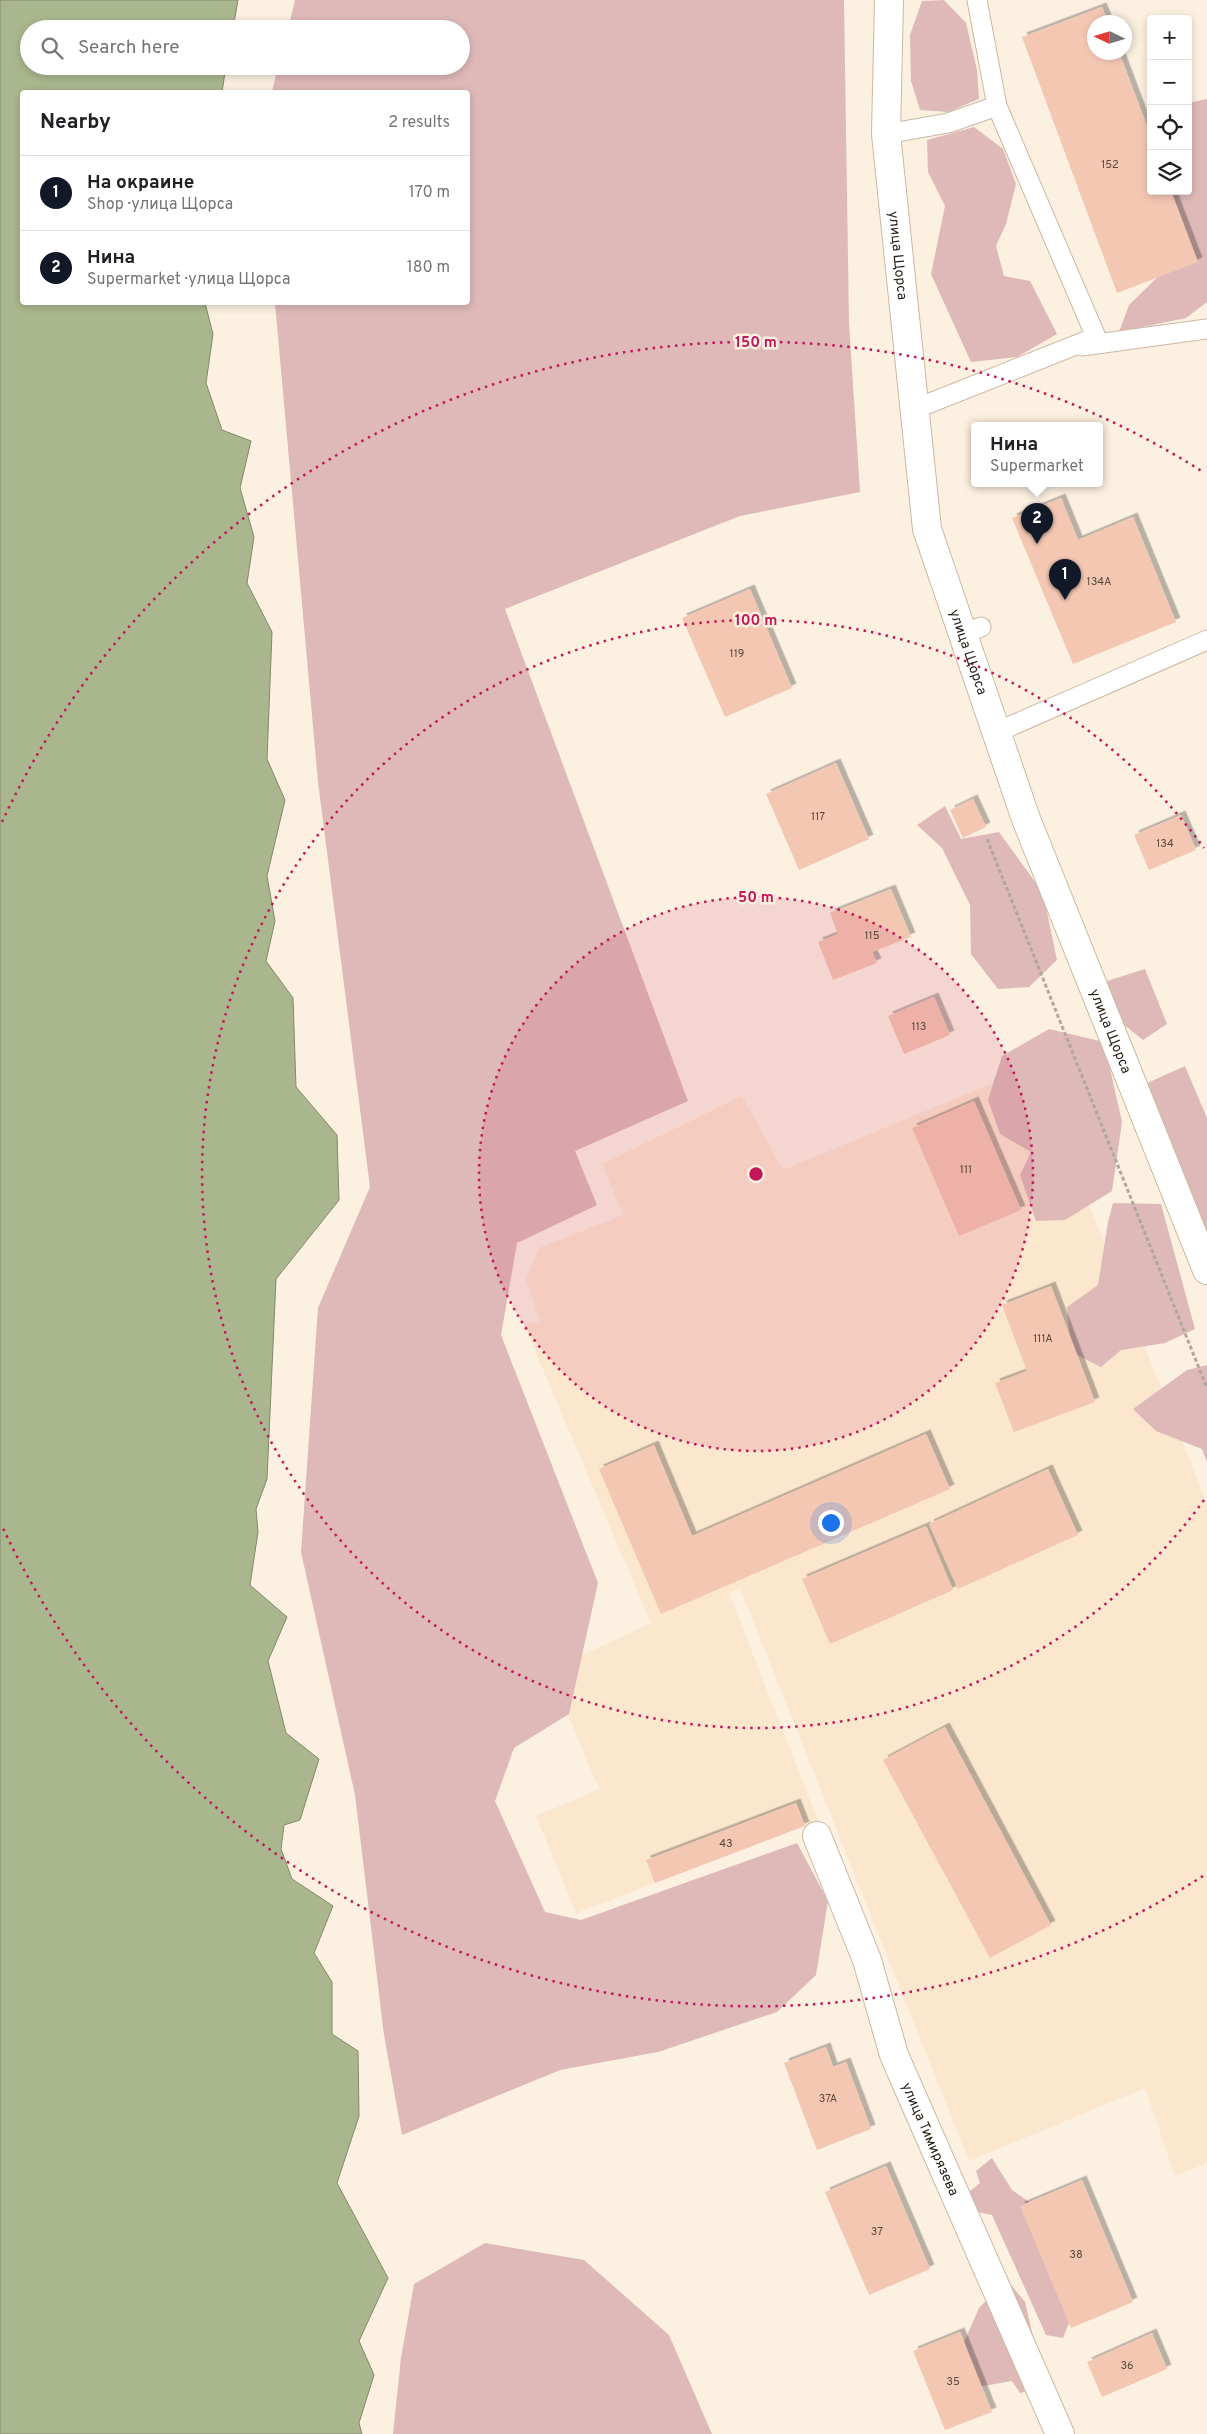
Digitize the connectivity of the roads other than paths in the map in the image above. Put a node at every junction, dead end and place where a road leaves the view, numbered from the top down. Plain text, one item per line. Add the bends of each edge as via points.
1 (889, 0) edge
2 (976, 0) edge
3 (997, 106) junction
4 (886, 134) junction
5 (1207, 329) edge
6 (1068, 348) junction
7 (915, 409) junction
8 (1207, 640) edge
9 (997, 732) junction
10 (1207, 1270) edge
11 (817, 1836) dead end
12 (1060, 2434) edge

1 - 4 street, улица Щорса
2 - 3 lane
3 - 4 lane via 948,123
3 - 6 lane via 1096,337
4 - 7 street, улица Щорса
5 - 6 lane
6 - 7 lane
7 - 9 street, улица Щорса via 927,529 972,630
8 - 9 lane
9 - 10 street, улица Щорса via 1026,820
11 - 12 street, улица Тимирязева via 867,1960 894,2055

